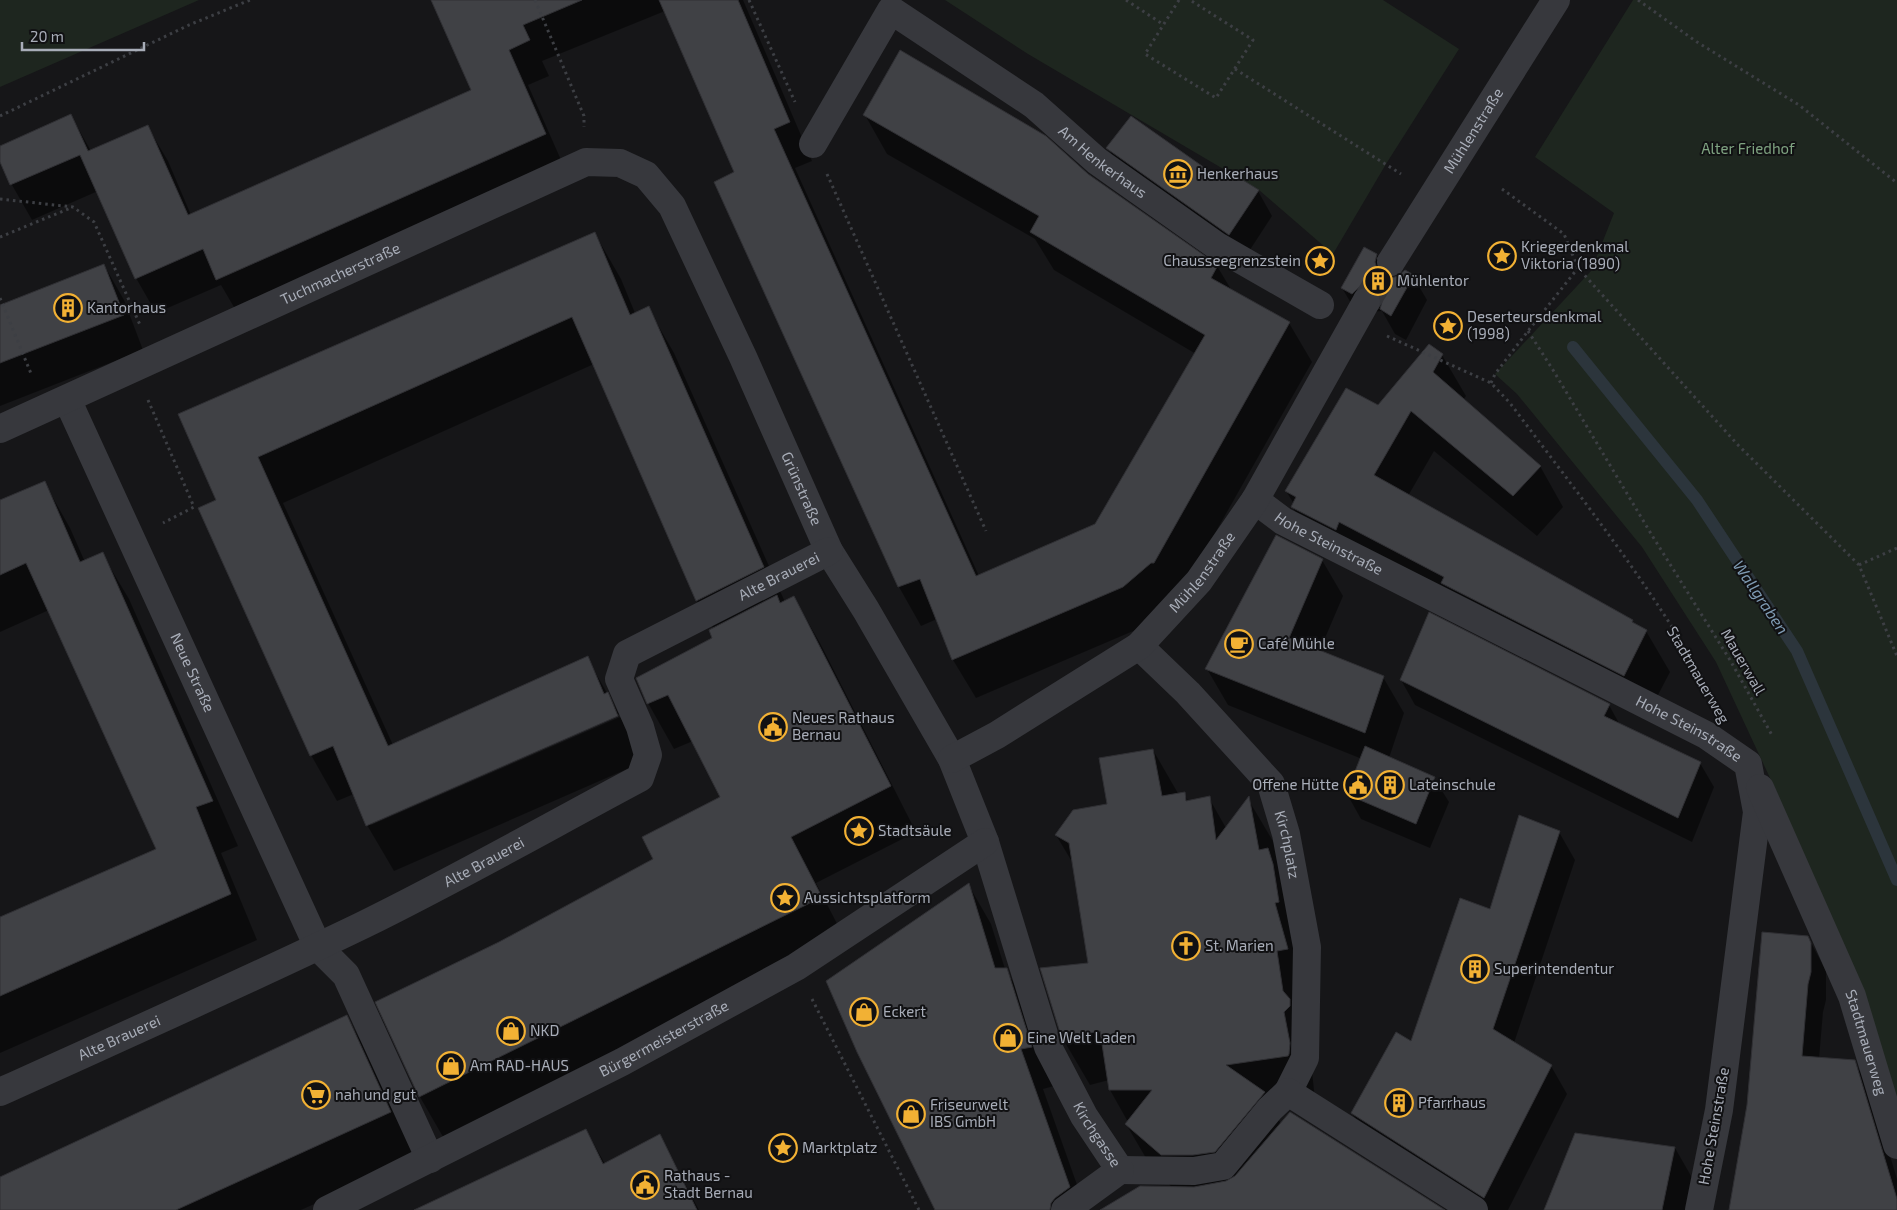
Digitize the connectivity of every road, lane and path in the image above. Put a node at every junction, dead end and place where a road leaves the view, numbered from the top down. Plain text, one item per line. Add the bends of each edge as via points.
1 (250, 0) edge
2 (534, 0) edge
3 (749, 0) edge
4 (1126, 0) edge
5 (1179, 0) edge
6 (1190, 0) edge
7 (1556, 0) edge
8 (1638, 0) edge
9 (1164, 25) junction
10 (1235, 69) junction
11 (0, 116) edge
12 (814, 144) junction
13 (586, 162) junction
14 (1401, 174) dead end
15 (1897, 183) edge
16 (1502, 189) dead end
17 (0, 199) edge
18 (672, 206) joint
19 (73, 207) junction
20 (0, 237) edge
21 (1391, 262) tunnel mouth
22 (1578, 268) junction
23 (0, 298) edge
24 (1366, 302) tunnel mouth
25 (1320, 305) dead end
26 (1528, 331) junction
27 (1406, 344) dead end
28 (155, 359) junction
29 (1491, 383) junction
30 (148, 399) dead end
31 (56, 404) junction
32 (0, 429) edge
33 (1255, 500) junction
34 (986, 531) dead end
35 (130, 538) junction
36 (1897, 548) edge
37 (829, 551) junction
38 (1859, 565) junction
39 (1139, 646) junction
40 (1897, 656) edge
41 (1716, 704) dead end
42 (1776, 743) dead end
43 (952, 760) junction
44 (1748, 764) junction
45 (985, 842) junction
46 (318, 946) junction
47 (796, 967) junction
48 (0, 1092) edge
49 (1288, 1092) junction
50 (1897, 1145) edge
51 (430, 1159) junction
52 (1120, 1170) junction
53 (327, 1210) edge
54 (919, 1210) edge
55 (1066, 1210) edge
56 (1474, 1210) edge
57 (1700, 1210) edge

1 - 11 path via 189,25
2 - 13 path via 584,116
3 - 12 path
4 - 9 path
5 - 9 path
6 - 10 path via 1253,40
7 - 21 street, Mühlenstraße
8 - 15 path via 1697,42 1799,105
9 - 10 path via 1145,54 1216,98
10 - 14 path
12 - 25 street, Am Henkerhaus via 892,10 1034,105 1097,161 1217,246
12 - 34 path
13 - 18 street, Tuchmacherstraße via 620,162 646,175
13 - 28 street, Tuchmacherstraße
16 - 22 path via 1564,234
17 - 19 path
18 - 37 street, Grünstraße
19 - 20 path
19 - 28 path via 94,222
22 - 26 path
22 - 38 path via 1738,445
23 - 31 path
24 - 33 street, Mühlenstraße
26 - 29 path
26 - 42 path, Mauerwall via 1730,660
27 - 29 path, Stadtmauerweg
28 - 31 street, Tuchmacherstraße
29 - 41 path, Stadtmauerweg via 1510,403 1625,557 1698,669
30 - 35 path via 194,507
31 - 32 street, Tuchmacherstraße
31 - 35 street, Neue Straße
33 - 39 street, Mühlenstraße via 1199,581
33 - 44 street, Hohe Steinstraße via 1283,521 1706,735
35 - 46 street, Neue Straße
36 - 38 path
37 - 43 street, Grünstraße
37 - 46 street, Alte Brauerei via 628,654 618,679 648,755 640,778 473,869
38 - 40 path
39 - 43 street, Mühlenstraße via 998,735
39 - 49 street, Kirchplatz via 1188,693 1271,784 1286,834 1307,947 1305,1058
43 - 45 street, Kirchgasse
44 - 50 street, Stadtmauerweg via 1852,996
44 - 57 street, Hohe Steinstraße via 1757,812 1719,1110
45 - 47 street, Bürgermeisterstraße
45 - 52 street, Kirchgasse via 1048,1047 1084,1116
46 - 48 street, Alte Brauerei
46 - 51 street, Neue Straße via 346,975
47 - 51 street, Bürgermeisterstraße via 622,1062
47 - 54 path
49 - 52 street, Kirchgasse via 1222,1166 1194,1171
49 - 56 street
51 - 53 street, Bürgermeisterstraße
52 - 55 street

